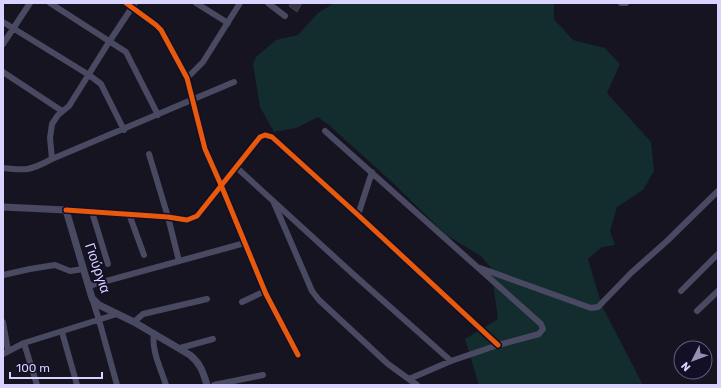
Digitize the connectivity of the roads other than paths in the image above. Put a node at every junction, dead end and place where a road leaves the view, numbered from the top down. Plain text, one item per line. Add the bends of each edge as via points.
1 (30, 3) edge
2 (50, 3) edge
3 (126, 3) edge
4 (196, 3) edge
5 (240, 3) edge
6 (268, 3) edge
7 (621, 3) edge
8 (626, 3) edge
9 (134, 5) edge
10 (285, 16) dead end
11 (3, 22) edge
12 (228, 23) junction
13 (12, 28) junction
14 (109, 42) junction
15 (3, 44) edge
16 (3, 72) edge
17 (89, 75) junction
18 (187, 78) junction
19 (234, 82) dead end
20 (192, 100) junction
21 (62, 111) junction
22 (158, 114) junction
23 (124, 130) junction
24 (325, 131) dead end
25 (149, 154) dead end
26 (52, 159) junction
27 (236, 167) junction
28 (3, 168) edge
29 (372, 172) junction
30 (222, 185) junction
31 (718, 190) edge
32 (272, 199) junction
33 (3, 207) edge
34 (66, 210) junction
35 (92, 212) junction
36 (130, 214) junction
37 (358, 215) junction
38 (168, 217) junction
39 (245, 243) junction
40 (718, 254) edge
41 (144, 255) dead end
42 (179, 261) junction
43 (108, 264) dead end
44 (476, 266) junction
45 (83, 269) junction
46 (3, 275) edge
47 (88, 286) junction
48 (265, 291) junction
49 (681, 291) dead end
50 (718, 291) edge
51 (92, 298) junction
52 (207, 299) dead end
53 (242, 302) dead end
54 (697, 311) dead end
55 (117, 314) junction
56 (99, 320) junction
57 (3, 322) edge
58 (134, 322) junction
59 (62, 332) junction
60 (154, 333) junction
61 (213, 339) dead end
62 (24, 343) junction
63 (498, 345) junction
64 (180, 348) junction
65 (6, 353) edge
66 (298, 355) dead end
67 (451, 361) junction
68 (263, 375) dead end
69 (409, 379) junction
70 (37, 385) edge
71 (77, 385) edge
72 (117, 385) edge
73 (166, 385) edge
74 (207, 385) edge
75 (214, 385) edge
76 (417, 385) edge

1 - 13 street
2 - 14 street
3 - 9 street
4 - 12 street
5 - 12 street
6 - 10 street
7 - 8 street
9 - 14 street
9 - 18 street via 161,30
11 - 13 street
12 - 18 street via 200,66
13 - 15 street
13 - 17 street
14 - 17 street
14 - 22 street via 126,52
16 - 21 street
17 - 21 street via 69,106
17 - 23 street via 101,84
18 - 20 street
19 - 20 street
20 - 22 street
20 - 30 street via 206,149
21 - 26 street via 52,124
22 - 23 street
23 - 26 street
24 - 29 street
25 - 38 street
26 - 28 street via 35,168
27 - 30 street
27 - 32 street
27 - 37 street via 260,137 265,135 272,138
29 - 37 street
29 - 44 street
30 - 38 street via 197,216 187,220
30 - 39 street
31 - 44 street via 598,307 591,308
32 - 67 street
32 - 69 street via 312,291 388,364
33 - 34 street
34 - 35 street
34 - 45 street, Γιούργια
35 - 36 street
35 - 43 street
36 - 38 street
36 - 41 street
37 - 63 street
38 - 42 street
39 - 42 street
39 - 48 street
40 - 49 street
42 - 47 street
44 - 63 street via 541,324 543,329 539,334
45 - 46 street via 70,271 55,265
45 - 47 street, Γιούργια
47 - 51 street, Γιούργια
48 - 53 street
48 - 66 street
50 - 54 street
51 - 55 street, Γιούργια via 99,305
51 - 56 street
52 - 58 street via 143,314
55 - 56 street
55 - 58 street, Γιούργια
56 - 59 street
56 - 72 street
57 - 65 street
58 - 60 street, Γιούργια
59 - 62 street
59 - 71 street
60 - 64 street, Γιούργια
60 - 73 street via 152,340
61 - 64 street
62 - 65 street
62 - 70 street
63 - 67 street
64 - 74 street, Γιούργια via 197,360
67 - 69 street
68 - 75 street
69 - 76 street

